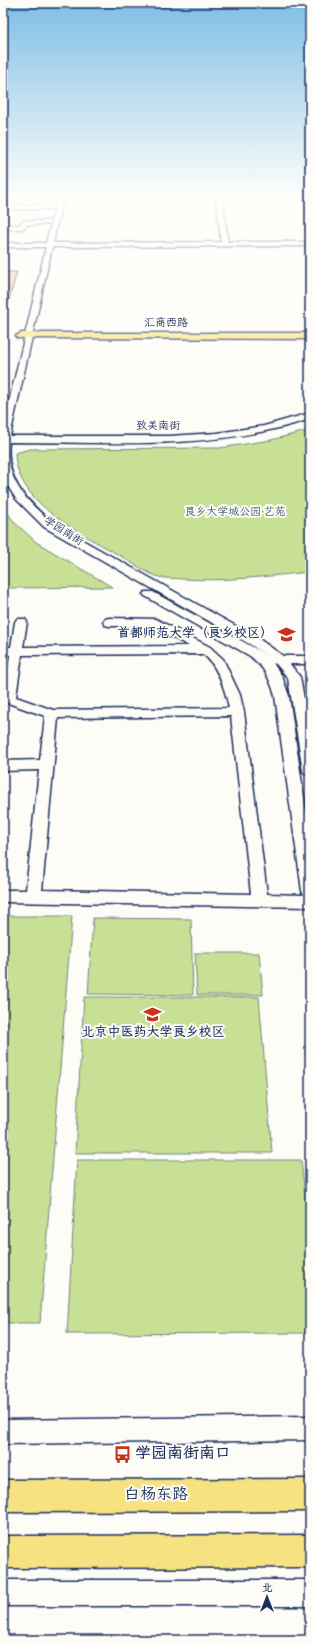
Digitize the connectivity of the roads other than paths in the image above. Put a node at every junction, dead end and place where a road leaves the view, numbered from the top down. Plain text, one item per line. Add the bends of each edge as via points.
1 (42, 273) edge
2 (310, 333) edge
3 (25, 334) junction
4 (310, 336) edge
5 (10, 379) dead end
6 (310, 416) edge
7 (4, 439) edge
8 (3, 487) edge
9 (21, 622) dead end
10 (109, 622) dead end
11 (206, 650) junction
12 (3, 651) edge
13 (17, 651) junction
14 (280, 659) junction
15 (310, 660) edge
16 (266, 662) junction
17 (6, 699) edge
18 (237, 712) junction
19 (52, 714) junction
20 (3, 766) edge
21 (46, 766) junction
22 (310, 771) edge
23 (310, 891) edge
24 (3, 896) edge
25 (33, 896) junction
26 (260, 901) junction
27 (310, 901) edge
28 (310, 1428) edge
29 (3, 1432) edge
30 (310, 1495) edge
31 (3, 1496) edge
32 (3, 1552) edge
33 (310, 1552) edge
34 (3, 1593) edge
35 (310, 1593) edge

1 - 3 street, 学园南街 via 37,302
2 - 3 main road, 汇商西路
3 - 4 main road, 汇商西路
3 - 5 street, 学园南街
3 - 7 street, 学园南街
6 - 7 street, 致美南街 via 286,425 241,435 187,439
7 - 14 street, 学园南街 via 3,460 7,476 22,501 48,526 256,642
8 - 16 street, 学园南街 via 20,510 74,551
9 - 13 street
10 - 11 street via 152,622
11 - 13 street
11 - 18 street via 217,659 233,695
12 - 13 street
13 - 17 street
14 - 15 street
14 - 16 street
14 - 22 street, 学园南街 via 294,677
16 - 23 street, 学园南街 via 274,672 282,696
17 - 19 street
18 - 19 street
18 - 26 street
19 - 21 street
20 - 21 street
21 - 25 street
24 - 25 street
25 - 26 street
26 - 27 street
28 - 29 street
30 - 31 main road, 白杨东路
32 - 33 main road
34 - 35 street

